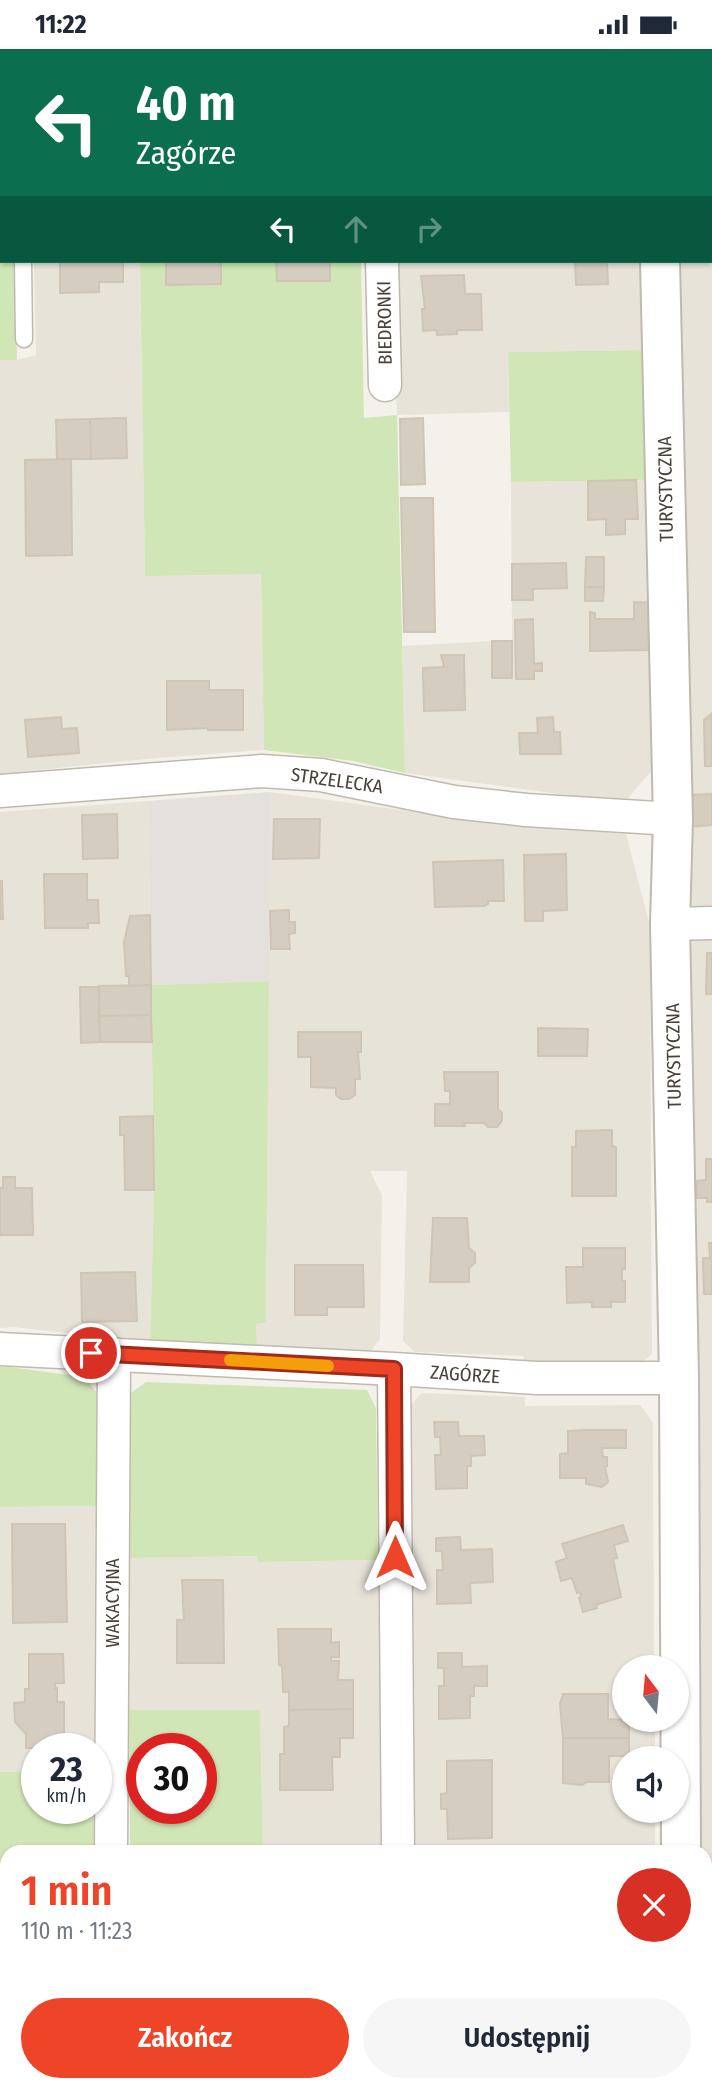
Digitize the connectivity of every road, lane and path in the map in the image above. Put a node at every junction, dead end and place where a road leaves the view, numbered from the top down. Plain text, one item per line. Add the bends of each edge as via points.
1 (23, 263) edge
2 (382, 263) edge
3 (660, 263) edge
4 (24, 339) dead end
5 (385, 385) dead end
6 (0, 791) edge
7 (673, 819) junction
8 (712, 923) edge
9 (670, 924) junction
10 (0, 1349) edge
11 (114, 1355) junction
12 (394, 1369) junction
13 (679, 1378) junction
14 (111, 1845) edge
15 (398, 1845) edge
16 (681, 1845) edge

1 - 4 lane
2 - 5 street, BIEDRONKI
3 - 7 street, TURYSTYCZNA
6 - 7 street, STRZELECKA via 262,772 321,775 526,810
7 - 9 street, TURYSTYCZNA
8 - 9 street
9 - 13 street, TURYSTYCZNA
10 - 11 street, ZAGÓRZE
11 - 12 street, ZAGÓRZE
11 - 14 street, WAKACYJNA
12 - 13 street, ZAGÓRZE via 537,1378
12 - 15 street
13 - 16 street, TURYSTYCZNA

